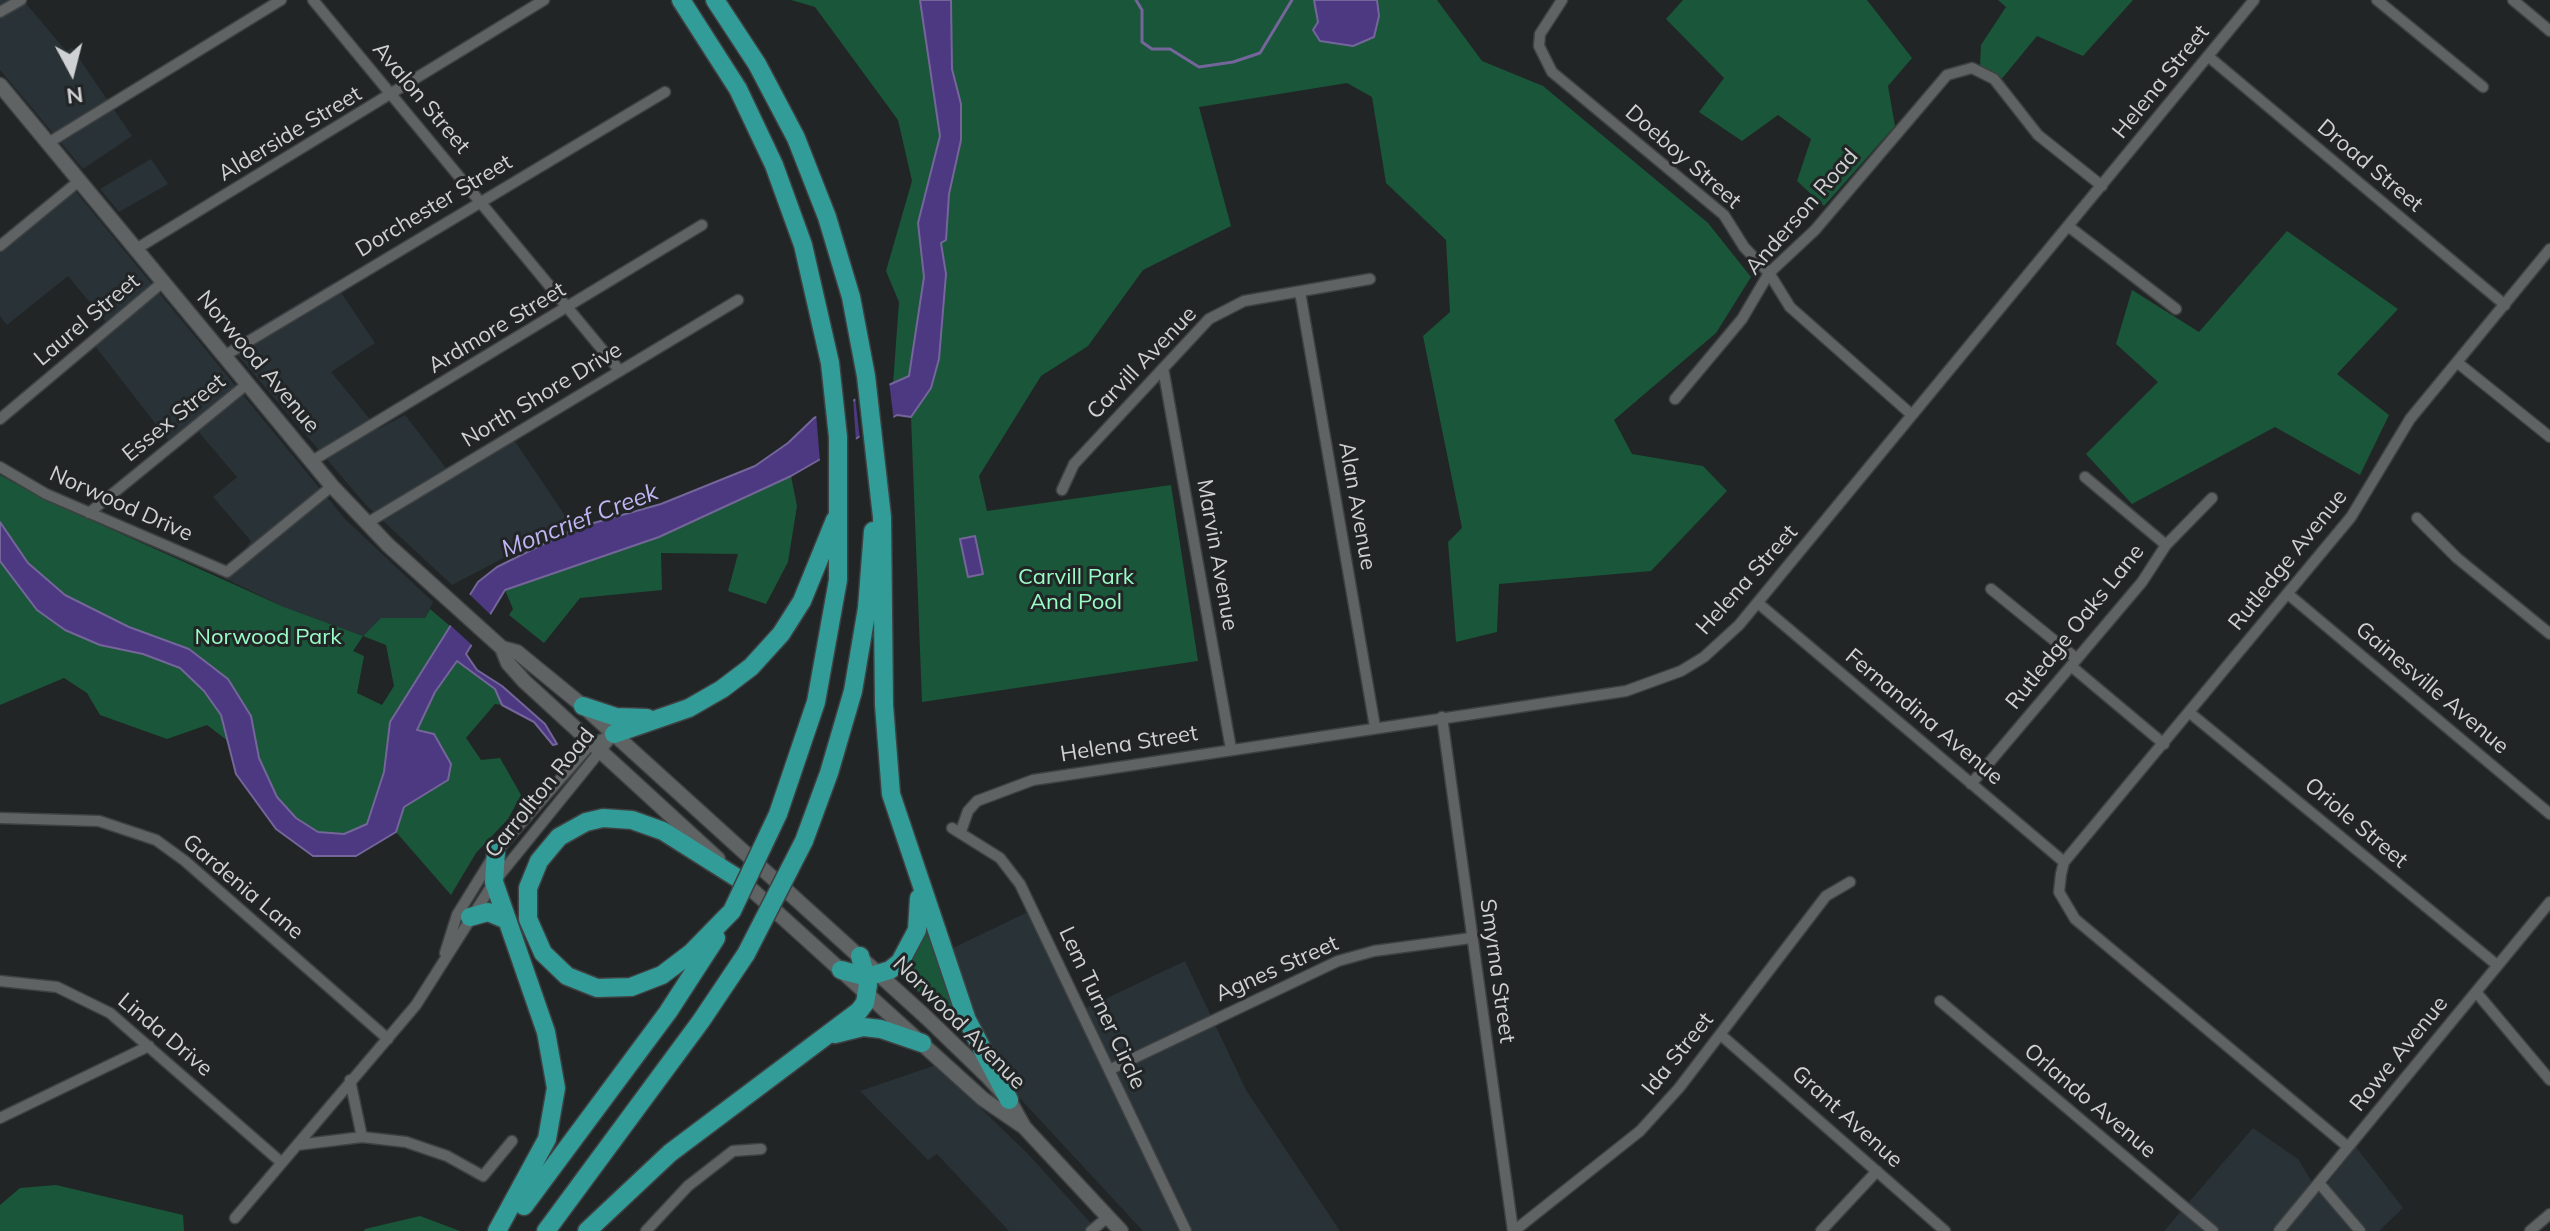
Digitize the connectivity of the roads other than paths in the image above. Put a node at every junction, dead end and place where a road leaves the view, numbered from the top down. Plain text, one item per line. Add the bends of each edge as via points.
1 (21, 0) edge
2 (281, 0) edge
3 (313, 0) edge
4 (544, 0) edge
5 (681, 0) edge
6 (715, 0) edge
7 (1562, 0) edge
8 (2254, 0) edge
9 (2377, 0) edge
10 (2513, 0) edge
11 (0, 12) edge
12 (2550, 31) edge
13 (2209, 57) junction
14 (0, 85) edge
15 (2483, 87) dead end
16 (665, 92) dead end
17 (392, 95) junction
18 (48, 143) junction
19 (79, 181) junction
20 (2102, 186) junction
21 (480, 200) junction
22 (702, 225) dead end
23 (2068, 226) junction
24 (0, 246) edge
25 (136, 249) junction
26 (2550, 249) edge
27 (1769, 273) junction
28 (1370, 279) dead end
29 (163, 282) junction
30 (1300, 292) junction
31 (738, 300) dead end
32 (2505, 305) junction
33 (567, 308) junction
34 (2176, 309) dead end
35 (224, 356) junction
36 (2458, 363) junction
37 (1163, 368) junction
38 (620, 371) junction
39 (247, 384) junction
40 (1675, 399) dead end
41 (1912, 415) junction
42 (0, 419) edge
43 (2550, 437) edge
44 (873, 448) junction
45 (312, 461) junction
46 (0, 467) edge
47 (2085, 477) dead end
48 (332, 486) junction
49 (1062, 490) dead end
50 (2212, 498) dead end
51 (840, 506) junction
52 (89, 513) junction
53 (2417, 518) dead end
54 (367, 523) junction
55 (2166, 545) junction
56 (1991, 589) dead end
57 (2288, 594) junction
58 (1758, 603) junction
59 (2550, 634) edge
60 (502, 648) junction
61 (2074, 663) junction
62 (583, 706) junction
63 (2190, 713) junction
64 (670, 716) junction
65 (1442, 717) junction
66 (1375, 727) junction
67 (614, 734) junction
68 (2164, 744) junction
69 (596, 749) junction
70 (1231, 749) junction
71 (1971, 784) junction
72 (2550, 814) edge
73 (0, 818) edge
74 (956, 829) joint
75 (496, 852) junction
76 (2064, 862) junction
77 (916, 875) junction
78 (739, 879) junction
79 (494, 882) junction
80 (1850, 882) dead end
81 (2550, 902) edge
82 (470, 917) junction
83 (507, 920) junction
84 (718, 930) junction
85 (1471, 938) junction
86 (860, 956) joint
87 (444, 958) junction
88 (2497, 965) junction
89 (841, 970) joint
90 (0, 981) edge
91 (871, 981) junction
92 (2476, 992) junction
93 (1940, 1001) dead end
94 (1721, 1035) junction
95 (825, 1037) junction
96 (388, 1039) junction
97 (922, 1043) junction
98 (149, 1046) junction
99 (1109, 1070) junction
100 (350, 1080) junction
101 (2550, 1080) edge
102 (1009, 1100) junction
103 (0, 1118) edge
104 (1024, 1127) junction
105 (362, 1137) junction
106 (512, 1141) dead end
107 (297, 1145) junction
108 (2348, 1147) junction
109 (761, 1149) dead end
110 (282, 1163) junction
111 (1877, 1171) junction
112 (2319, 1183) junction
113 (2550, 1214) edge
114 (1109, 1216) junction
115 (235, 1218) dead end
116 (497, 1231) edge
117 (505, 1231) edge
118 (546, 1231) edge
119 (587, 1231) edge
120 (646, 1231) edge
121 (1091, 1231) edge
122 (1121, 1231) edge
123 (1186, 1231) edge
124 (1514, 1231) edge
125 (1821, 1231) edge
126 (1945, 1231) edge
127 (2213, 1231) edge
128 (2279, 1231) edge
129 (2360, 1231) edge
130 (2530, 1231) edge

1 - 11 street
2 - 18 street
3 - 17 street, Avalon Street
4 - 17 street, Alderside Street
5 - 51 highway via 738,89 774,165 807,258 830,363
6 - 44 highway via 796,138 840,258 861,342
7 - 27 street, Doeboy Street via 1540,34 1539,46 1552,72 1724,215
8 - 13 street, Helena Street
9 - 15 street
10 - 12 street
13 - 20 street, Helena Street
13 - 32 street, Droad Street
14 - 18 main road, Norwood Avenue
16 - 21 street, Dorchester Street
17 - 21 street, Avalon Street
17 - 25 street, Alderside Street
18 - 19 main road, Norwood Avenue
19 - 24 street
19 - 25 main road, Norwood Avenue
20 - 23 street, Helena Street
20 - 27 street, Anderson Road via 2038,135 1994,79 1972,68 1947,75 1815,230
21 - 33 street, Avalon Street
21 - 35 street, Dorchester Street
22 - 33 street, Ardmore Street
23 - 34 street
23 - 41 street, Helena Street
25 - 29 main road, Norwood Avenue
26 - 32 street, Rutledge Avenue
27 - 40 street, Anderson Road via 1742,319
27 - 41 street, Doeboy Street via 1790,307
28 - 30 street, Carvill Avenue
29 - 35 main road, Norwood Avenue
29 - 42 street, Laurel Street
30 - 37 street, Carvill Avenue via 1227,308 1209,319
30 - 66 street, Alan Avenue
31 - 38 street, North Shore Drive
32 - 36 street, Rutledge Avenue
33 - 38 street, Avalon Street
33 - 45 street, Ardmore Street
35 - 39 main road, Norwood Avenue
36 - 43 street
36 - 57 street, Rutledge Avenue via 2410,419 2351,517
37 - 49 street, Carvill Avenue via 1074,464
37 - 70 street, Marvin Avenue
38 - 54 street, North Shore Drive
39 - 45 main road, Norwood Avenue
39 - 52 street, Essex Street
41 - 58 street, Helena Street
44 - 77 highway via 884,554 888,775
44 - 118 highway, bridge via 872,553 861,650 842,732 804,841 746,954
45 - 48 main road, Norwood Avenue
46 - 52 street, Norwood Drive
47 - 55 street
48 - 52 street, Norwood Drive via 227,572
48 - 54 main road, Norwood Avenue
50 - 55 street, Rutledge Oaks Lane
51 - 64 highway via 802,601 781,634 737,679
51 - 84 highway, bridge via 838,580 805,743 778,814
53 - 59 street
54 - 60 main road, Norwood Avenue
55 - 61 street, Rutledge Oaks Lane
56 - 61 street
57 - 63 street, Rutledge Avenue
57 - 72 street, Gainesville Avenue
58 - 65 street, Helena Street via 1704,657 1651,684
58 - 71 street, Fernandina Avenue
60 - 62 main road, Norwood Avenue via 517,652
60 - 69 main road, Norwood Avenue via 508,663
61 - 68 street
61 - 71 street, Rutledge Oaks Lane
62 - 64 highway via 616,717
62 - 67 main road, Norwood Avenue
63 - 68 street, Rutledge Avenue
63 - 88 street, Oriole Street
64 - 67 highway
65 - 66 street, Helena Street
65 - 85 street, Smyrna Street
66 - 70 street, Helena Street
67 - 69 street, Carrollton Road
67 - 86 main road, Norwood Avenue
68 - 76 street, Rutledge Avenue
69 - 75 street, Carrollton Road
69 - 78 main road, Norwood Avenue
69 - 79 street, Carrollton Road
70 - 74 street, Helena Street via 1033,780 977,801
71 - 76 street, Fernandina Avenue
73 - 96 street, Gardenia Lane via 99,821 156,840
74 - 99 street, Lem Turner Circle via 1000,858 1020,884
75 - 79 highway
75 - 87 street, Carrollton Road via 457,915
76 - 108 street via 2059,892 2075,919
77 - 91 highway via 919,916 913,941 900,962
77 - 102 highway via 972,1034
78 - 84 highway via 648,824 603,818 559,837 539,861 528,888 528,919 543,953 567,976 597,988 631,987 662,975
78 - 89 main road, Norwood Avenue
79 - 82 street, Carrollton Road
79 - 83 highway
80 - 94 street, Ida Street via 1826,896
81 - 88 street, Rowe Avenue
82 - 83 highway via 488,912
82 - 87 street, Carrollton Road
83 - 116 highway via 546,1032 556,1088 544,1146
84 - 117 highway via 668,1012
85 - 99 street, Agnes Street via 1338,961
85 - 124 street, Smyrna Street
86 - 91 highway
87 - 96 street, Carrollton Road
88 - 92 street, Rowe Avenue
89 - 91 highway
90 - 98 street, Linda Drive via 36,983 77,994
91 - 95 highway via 859,1011
91 - 97 main road, Norwood Avenue
91 - 102 main road, Norwood Avenue
92 - 101 street
92 - 108 street, Rowe Avenue
93 - 127 street, Orlando Avenue
94 - 111 street, Grant Avenue
94 - 124 street, Ida Street via 1640,1131
95 - 97 highway via 863,1027
95 - 119 highway via 670,1153
96 - 100 street, Carrollton Road
97 - 104 main road, Norwood Avenue via 983,1099
98 - 103 street
98 - 110 street, Linda Drive
99 - 123 street, Lem Turner Circle
100 - 105 street
100 - 107 street, Carrollton Road
102 - 104 main road, Norwood Avenue
104 - 114 main road
105 - 106 street via 426,1147 483,1176
105 - 107 street
107 - 110 street, Carrollton Road
108 - 112 street, Rowe Avenue
109 - 120 street via 733,1151 688,1186
110 - 115 street, Carrollton Road
111 - 125 street
111 - 126 street, Grant Avenue
112 - 128 street, Rowe Avenue
112 - 129 street
113 - 130 street
114 - 121 street
114 - 122 main road

